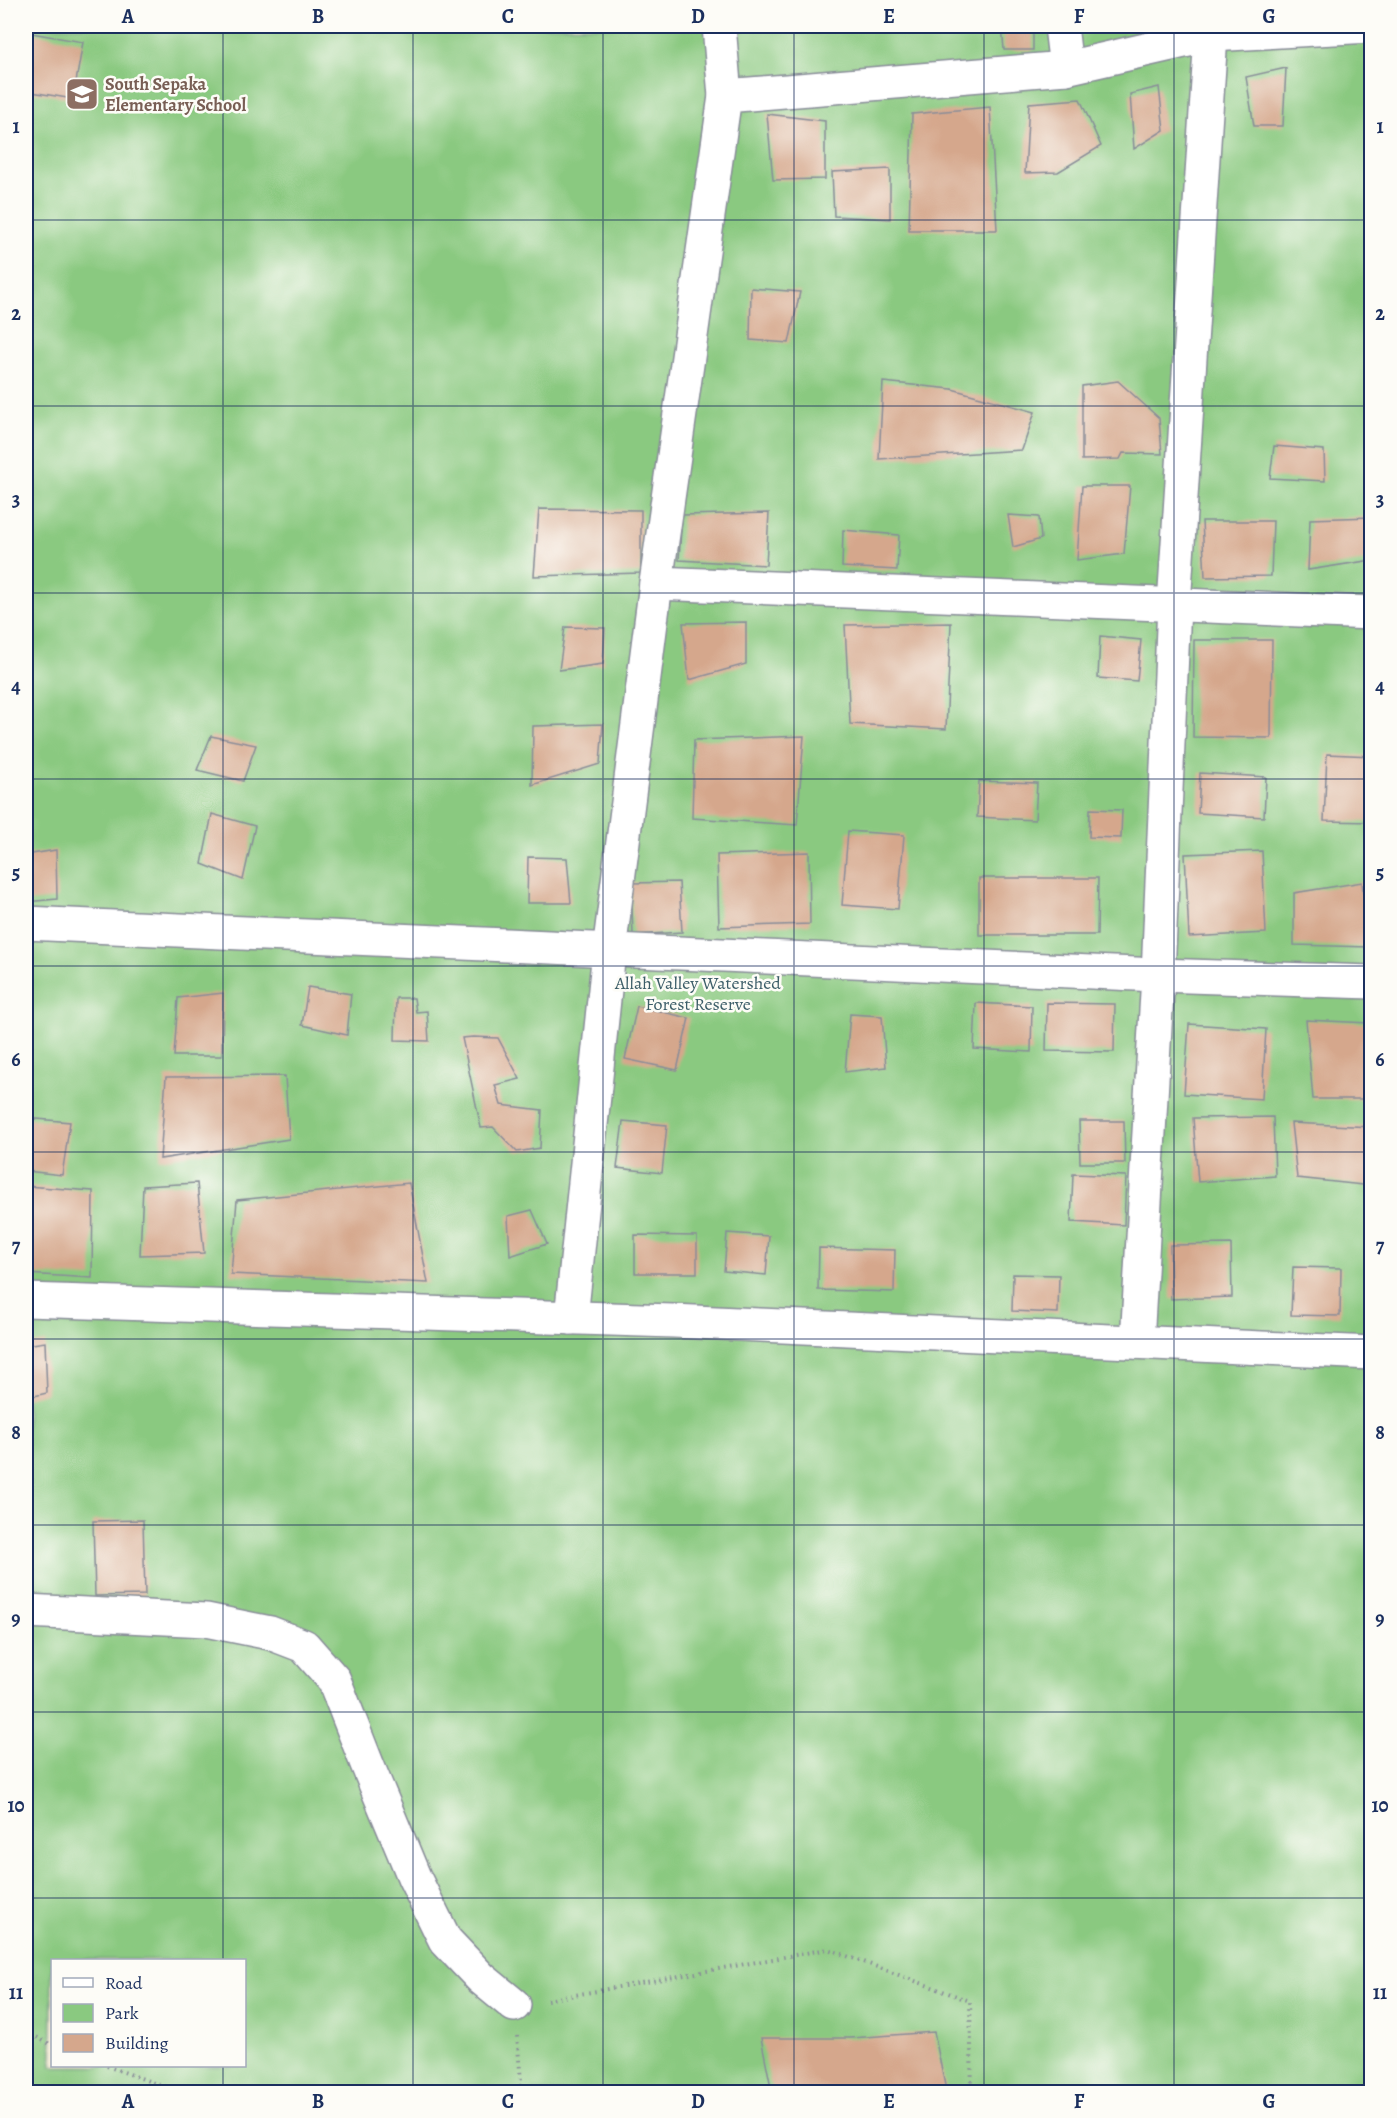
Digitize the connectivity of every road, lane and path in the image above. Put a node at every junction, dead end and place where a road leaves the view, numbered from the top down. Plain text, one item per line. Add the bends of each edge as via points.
1 (719, 26) edge
2 (1061, 26) edge
3 (1370, 26) edge
4 (1211, 35) junction
5 (1066, 68) junction
6 (725, 96) junction
7 (656, 584) junction
8 (1174, 605) junction
9 (1371, 613) edge
10 (26, 923) edge
11 (609, 951) junction
12 (1158, 975) junction
13 (1371, 982) edge
14 (26, 1300) edge
15 (571, 1318) junction
16 (1137, 1342) junction
17 (1371, 1353) edge
18 (26, 1611) edge
19 (514, 2005) junction
20 (26, 2032) edge
21 (51, 2044) edge
22 (110, 2067) edge
23 (179, 2092) edge
24 (522, 2092) edge
25 (972, 2092) edge

1 - 6 street
2 - 5 street
3 - 4 street
4 - 5 street
4 - 8 street
5 - 6 street
6 - 7 street
7 - 8 street
7 - 11 street
8 - 9 street
8 - 12 street
10 - 11 street
11 - 12 street
11 - 15 street
12 - 13 street
12 - 16 street
14 - 15 street
15 - 16 street
16 - 17 street
18 - 19 street via 206,1620 270,1633 304,1646 334,1680 414,1877 446,1940 481,1978
19 - 24 path
19 - 25 path via 828,1949 970,2001
20 - 21 path
22 - 23 path

